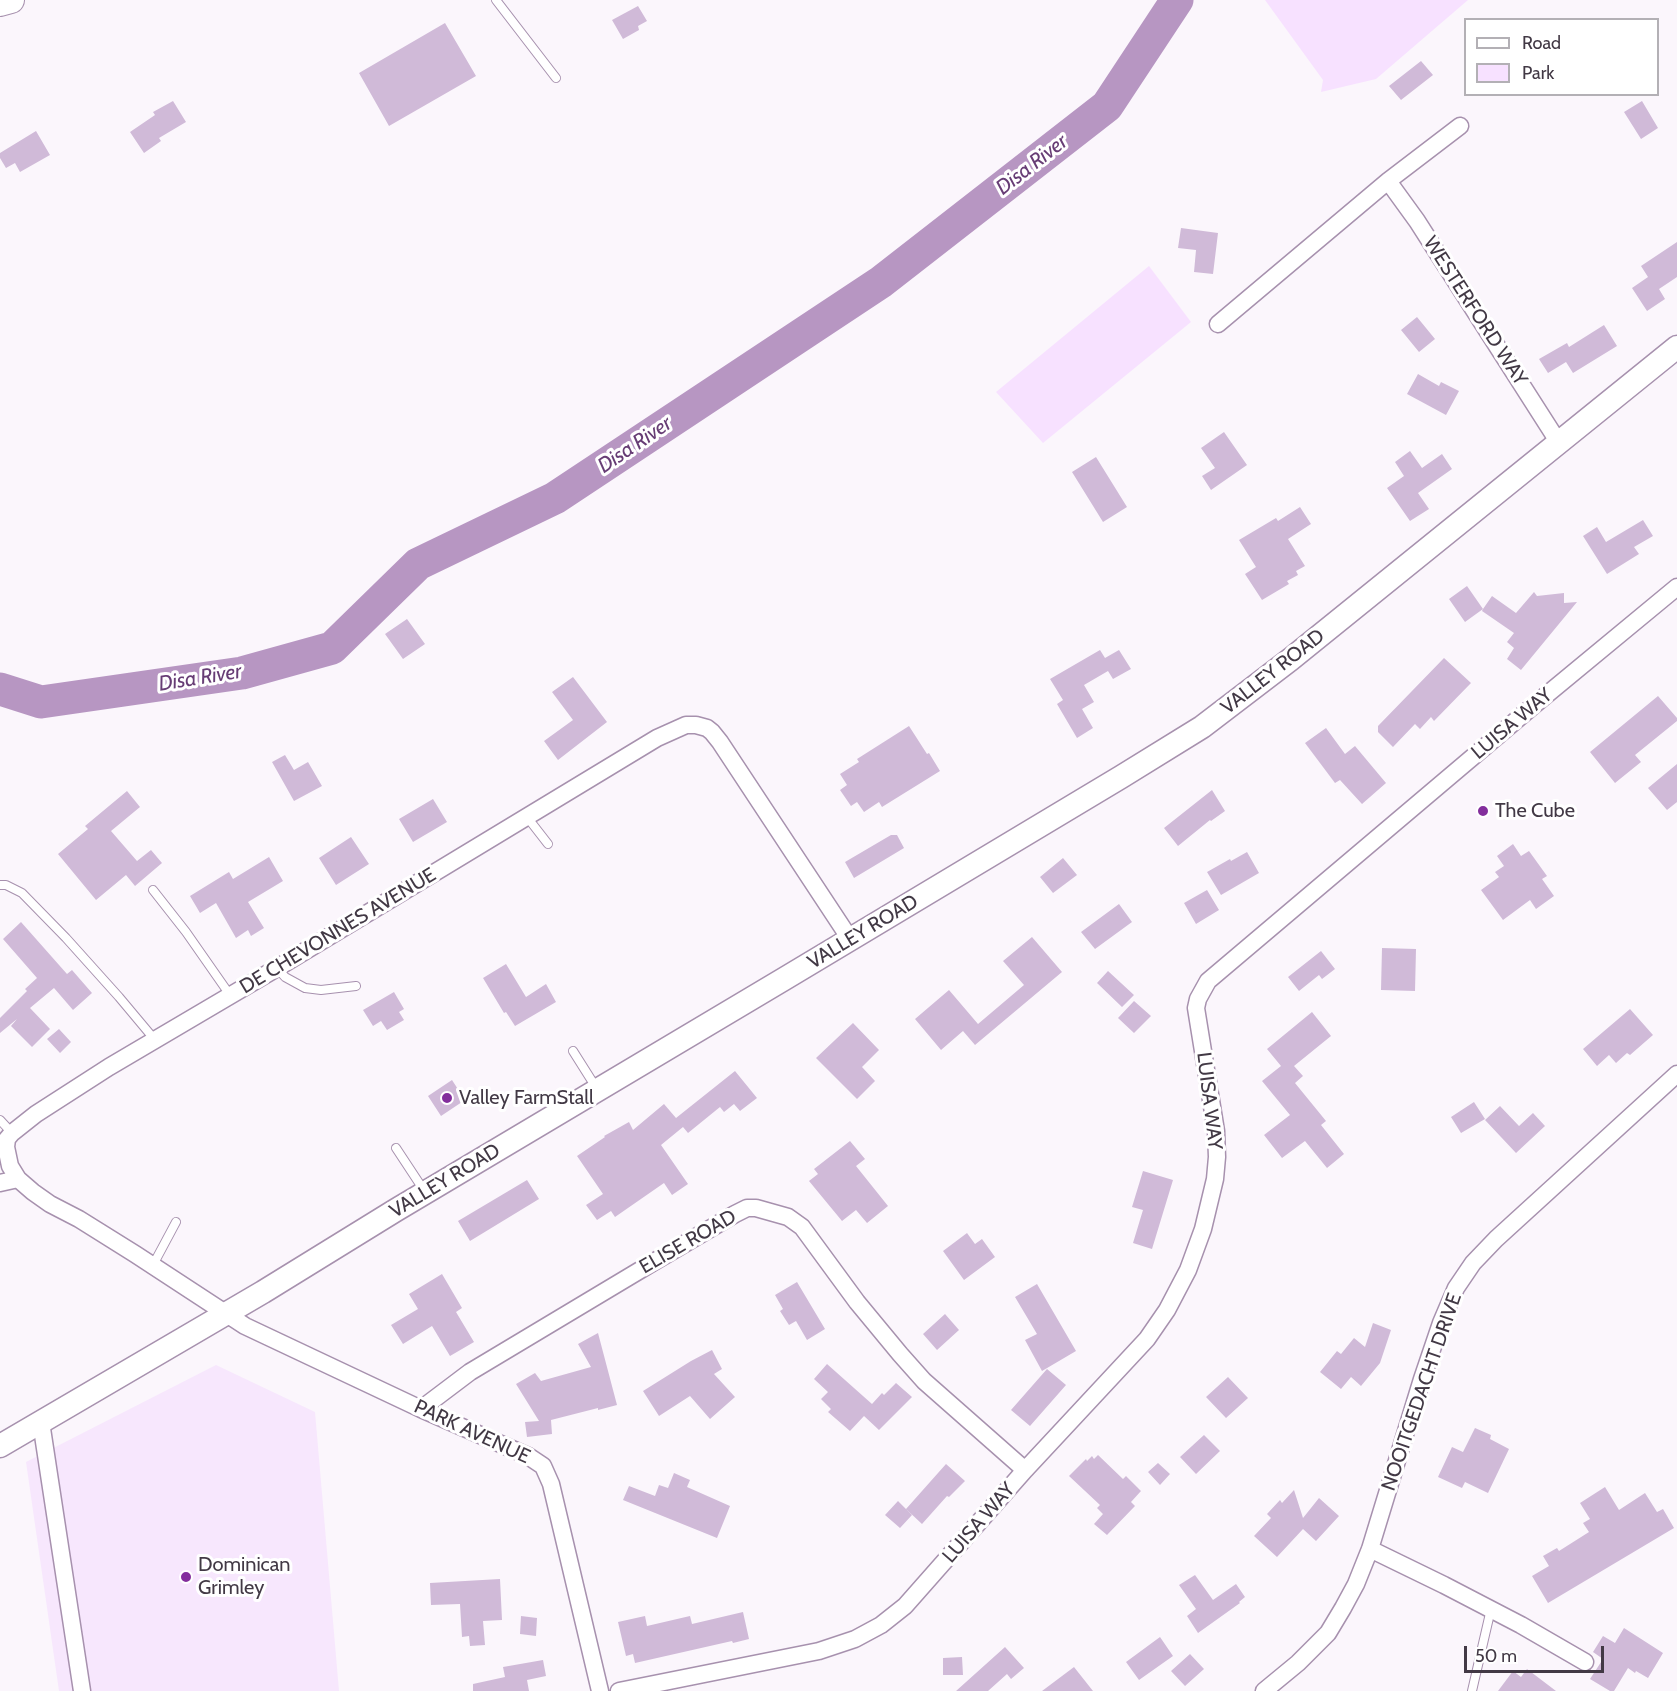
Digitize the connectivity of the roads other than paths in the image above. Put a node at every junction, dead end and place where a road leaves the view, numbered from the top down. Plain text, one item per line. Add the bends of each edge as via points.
1 (11, 0) edge
2 (496, 0) edge
3 (0, 3) edge
4 (556, 78) dead end
5 (1460, 126) dead end
6 (1388, 181) junction
7 (1218, 324) dead end
8 (1677, 347) edge
9 (1559, 443) junction
10 (1677, 587) edge
11 (527, 817) junction
12 (548, 844) dead end
13 (0, 885) edge
14 (153, 890) dead end
15 (850, 939) junction
16 (277, 968) junction
17 (356, 986) dead end
18 (230, 995) junction
19 (155, 1040) junction
20 (573, 1051) dead end
21 (1677, 1074) edge
22 (597, 1090) junction
23 (0, 1120) edge
24 (12, 1133) junction
25 (396, 1148) dead end
26 (18, 1179) junction
27 (0, 1183) edge
28 (425, 1192) junction
29 (176, 1222) dead end
30 (153, 1265) junction
31 (224, 1313) junction
32 (421, 1409) junction
33 (41, 1422) junction
34 (0, 1446) edge
35 (1025, 1470) junction
36 (1370, 1549) junction
37 (1491, 1609) junction
38 (1586, 1662) dead end
39 (82, 1691) edge
40 (600, 1691) edge
41 (619, 1691) edge
42 (1264, 1691) edge
43 (1472, 1691) edge

1 - 3 main road
2 - 4 lane
5 - 6 street
6 - 7 street
6 - 9 street, WESTERFORD WAY
8 - 9 street, VALLEY ROAD
9 - 15 street, VALLEY ROAD via 1202,727
10 - 35 street, LUISA WAY via 1208,981 1196,1008 1217,1157 1203,1229 1188,1270 1147,1339
11 - 12 lane
11 - 15 street, DE CHEVONNES AVENUE via 668,732 686,725 702,726 720,742
11 - 16 street, DE CHEVONNES AVENUE
13 - 19 lane via 22,893 74,946
14 - 18 lane
15 - 22 street, VALLEY ROAD
16 - 17 lane via 305,988
16 - 18 street, DE CHEVONNES AVENUE
18 - 19 street, DE CHEVONNES AVENUE
19 - 24 street, DE CHEVONNES AVENUE
20 - 22 lane
21 - 36 street, NOOITGEDACHT DRIVE via 1496,1239 1456,1288 1422,1379
22 - 28 street, VALLEY ROAD
23 - 24 lane
24 - 26 street via 6,1143 6,1155
25 - 28 lane
26 - 27 street
26 - 30 street via 50,1204
28 - 31 street, VALLEY ROAD
29 - 30 lane
30 - 31 street
31 - 32 street, PARK AVENUE
31 - 33 street, VALLEY ROAD
32 - 35 street, ELISE ROAD via 470,1372 735,1214 756,1208 788,1217 802,1227 857,1302 924,1381
32 - 40 street, PARK AVENUE via 543,1466 554,1495
33 - 34 street, VALLEY ROAD
33 - 39 street
35 - 41 street, LUISA WAY via 905,1606 855,1639 819,1651
36 - 37 street
36 - 42 street, NOOITGEDACHT DRIVE via 1352,1592 1328,1633
37 - 38 street
37 - 43 lane

